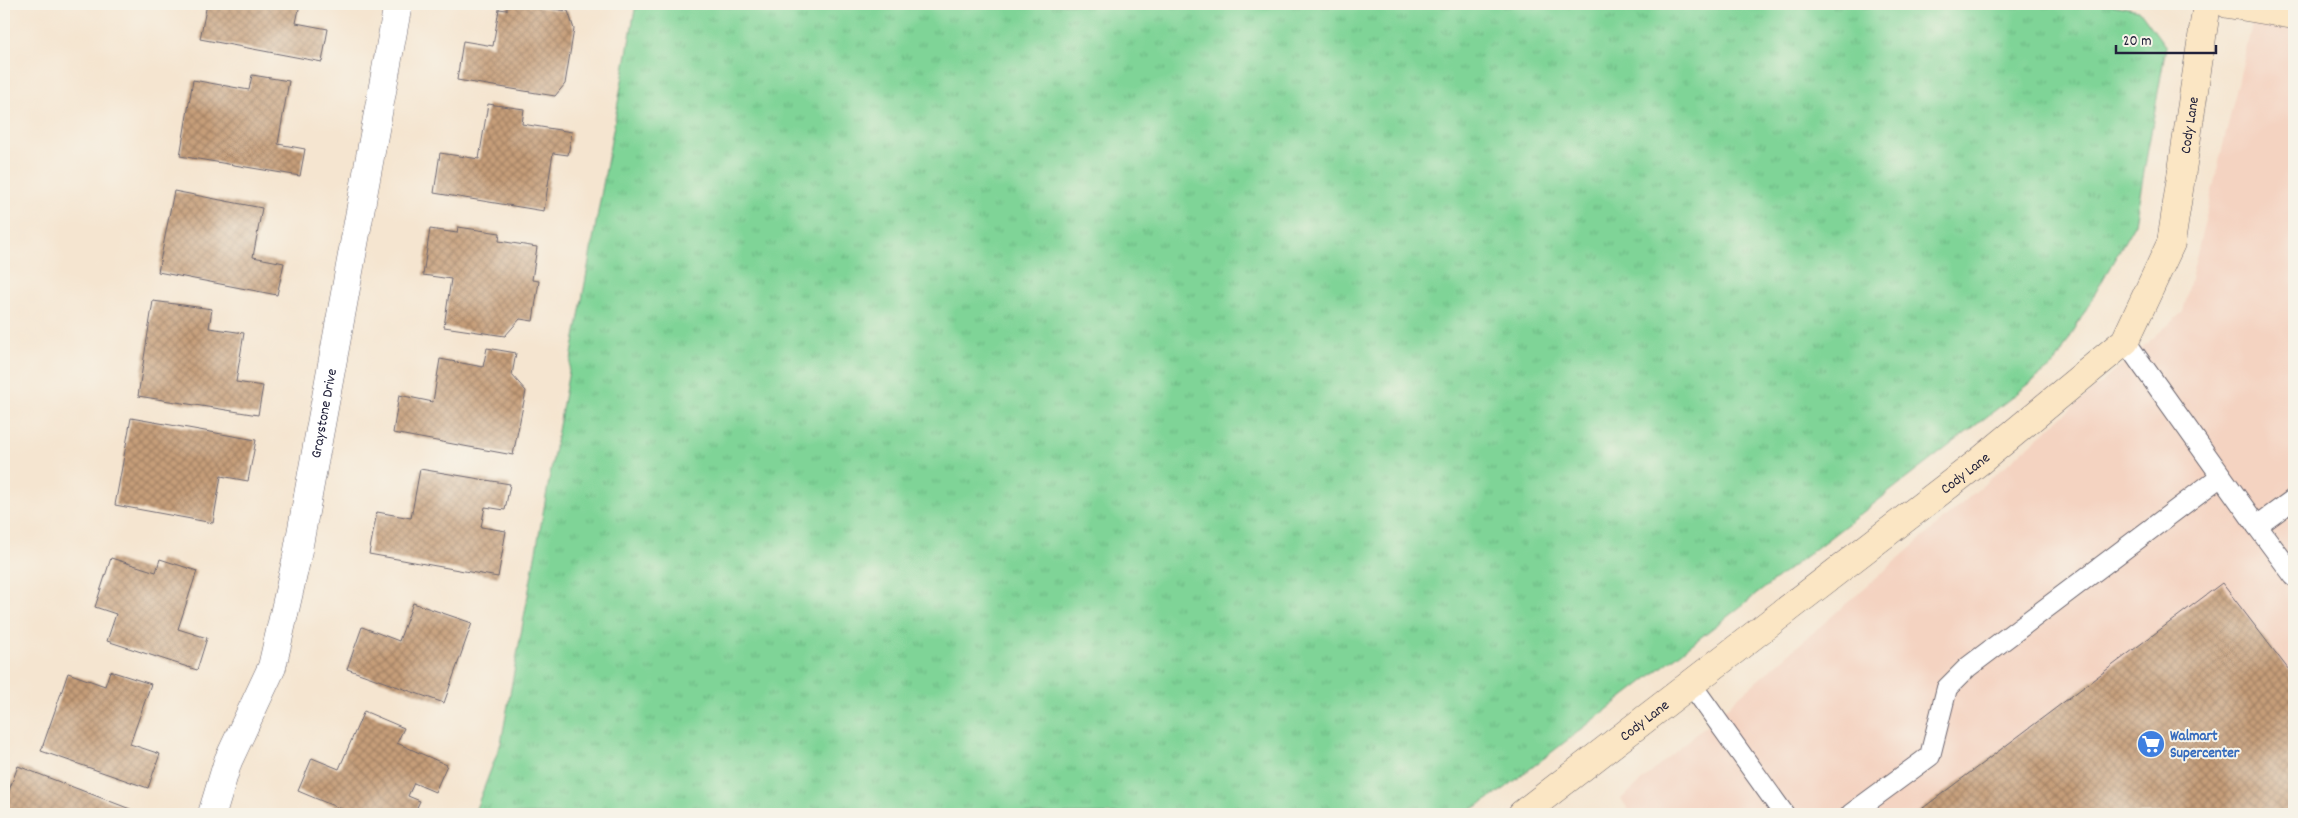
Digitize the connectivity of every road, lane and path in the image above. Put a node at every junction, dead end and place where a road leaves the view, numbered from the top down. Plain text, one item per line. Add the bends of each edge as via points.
1 (398, 4) edge
2 (2206, 4) edge
3 (2228, 4) edge
4 (2294, 15) edge
5 (2125, 342) junction
6 (2221, 476) junction
7 (2294, 499) edge
8 (2257, 526) junction
9 (2294, 576) edge
10 (1691, 684) junction
11 (212, 814) edge
12 (1522, 814) edge
13 (1784, 814) edge
14 (1851, 814) edge

1 - 11 street, Graystone Drive via 296,561 272,667 228,760
2 - 5 street, Cody Lane via 2171,243
3 - 4 street
5 - 6 lane
5 - 10 street, Cody Lane via 1980,461
6 - 8 lane
6 - 14 lane via 1968,667 1947,688 1930,756
7 - 8 lane
8 - 9 lane
10 - 12 street, Cody Lane
10 - 13 lane

